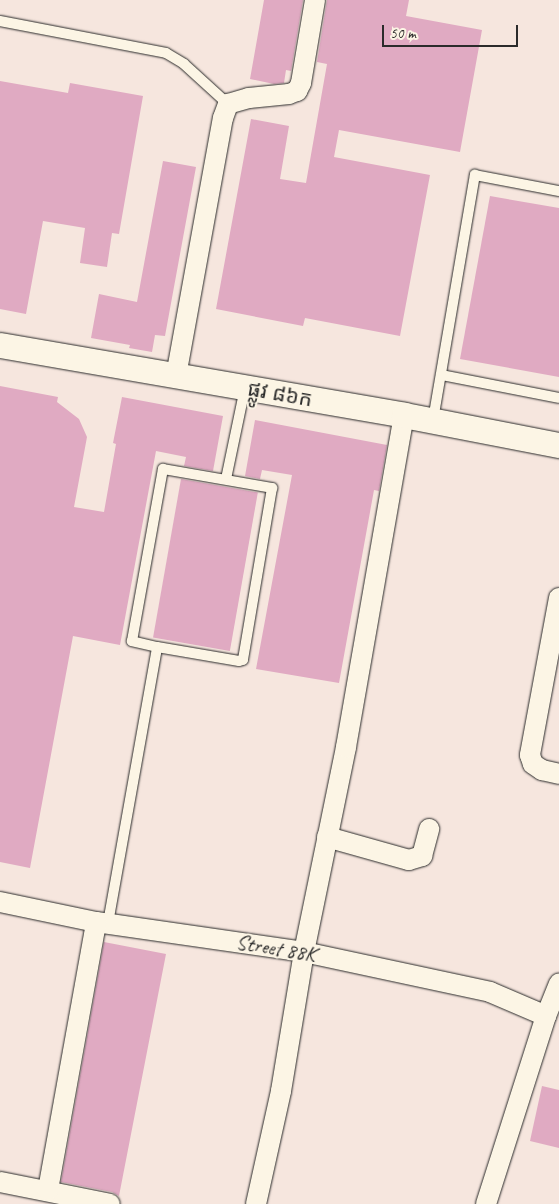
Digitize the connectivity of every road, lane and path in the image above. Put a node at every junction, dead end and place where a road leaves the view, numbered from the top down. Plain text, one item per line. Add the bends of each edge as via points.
1 (315, 0) edge
2 (0, 21) edge
3 (228, 104) junction
4 (559, 191) edge
5 (0, 345) edge
6 (442, 375) junction
7 (176, 376) junction
8 (246, 388) junction
9 (559, 398) edge
10 (404, 415) junction
11 (433, 420) junction
12 (559, 445) edge
13 (226, 479) junction
14 (559, 598) edge
15 (157, 647) junction
16 (559, 774) edge
17 (429, 829) dead end
18 (327, 837) junction
19 (0, 902) edge
20 (102, 922) junction
21 (304, 952) junction
22 (559, 983) edge
23 (546, 1016) junction
24 (0, 1182) edge
25 (48, 1190) junction
26 (110, 1204) edge
27 (256, 1204) edge
28 (486, 1204) edge

1 - 3 street via 297,91
2 - 3 lane via 166,53 184,64
3 - 7 street
4 - 6 lane via 475,175
5 - 7 street, ផ្លូវ ៨៦ក
6 - 9 lane
6 - 11 lane
7 - 8 street, ផ្លូវ ៨៦ក
8 - 10 street, ផ្លូវ ៨៦ក
8 - 13 lane
10 - 11 street, ផ្លូវ ៨៦ក
10 - 18 street
11 - 12 street, ផ្លូវ ៨៦ក
13 - 15 lane via 166,469 161,472 132,641
13 - 15 lane via 272,490 242,660
14 - 16 street via 530,754 533,764
15 - 20 lane
17 - 18 street via 422,856 409,860
18 - 21 street
19 - 20 street, Street 88K
20 - 21 street, Street 88K
20 - 25 street
21 - 23 street, Street 88K via 490,992
21 - 27 street via 281,1091
22 - 23 street
23 - 28 street
24 - 25 street
25 - 26 street

